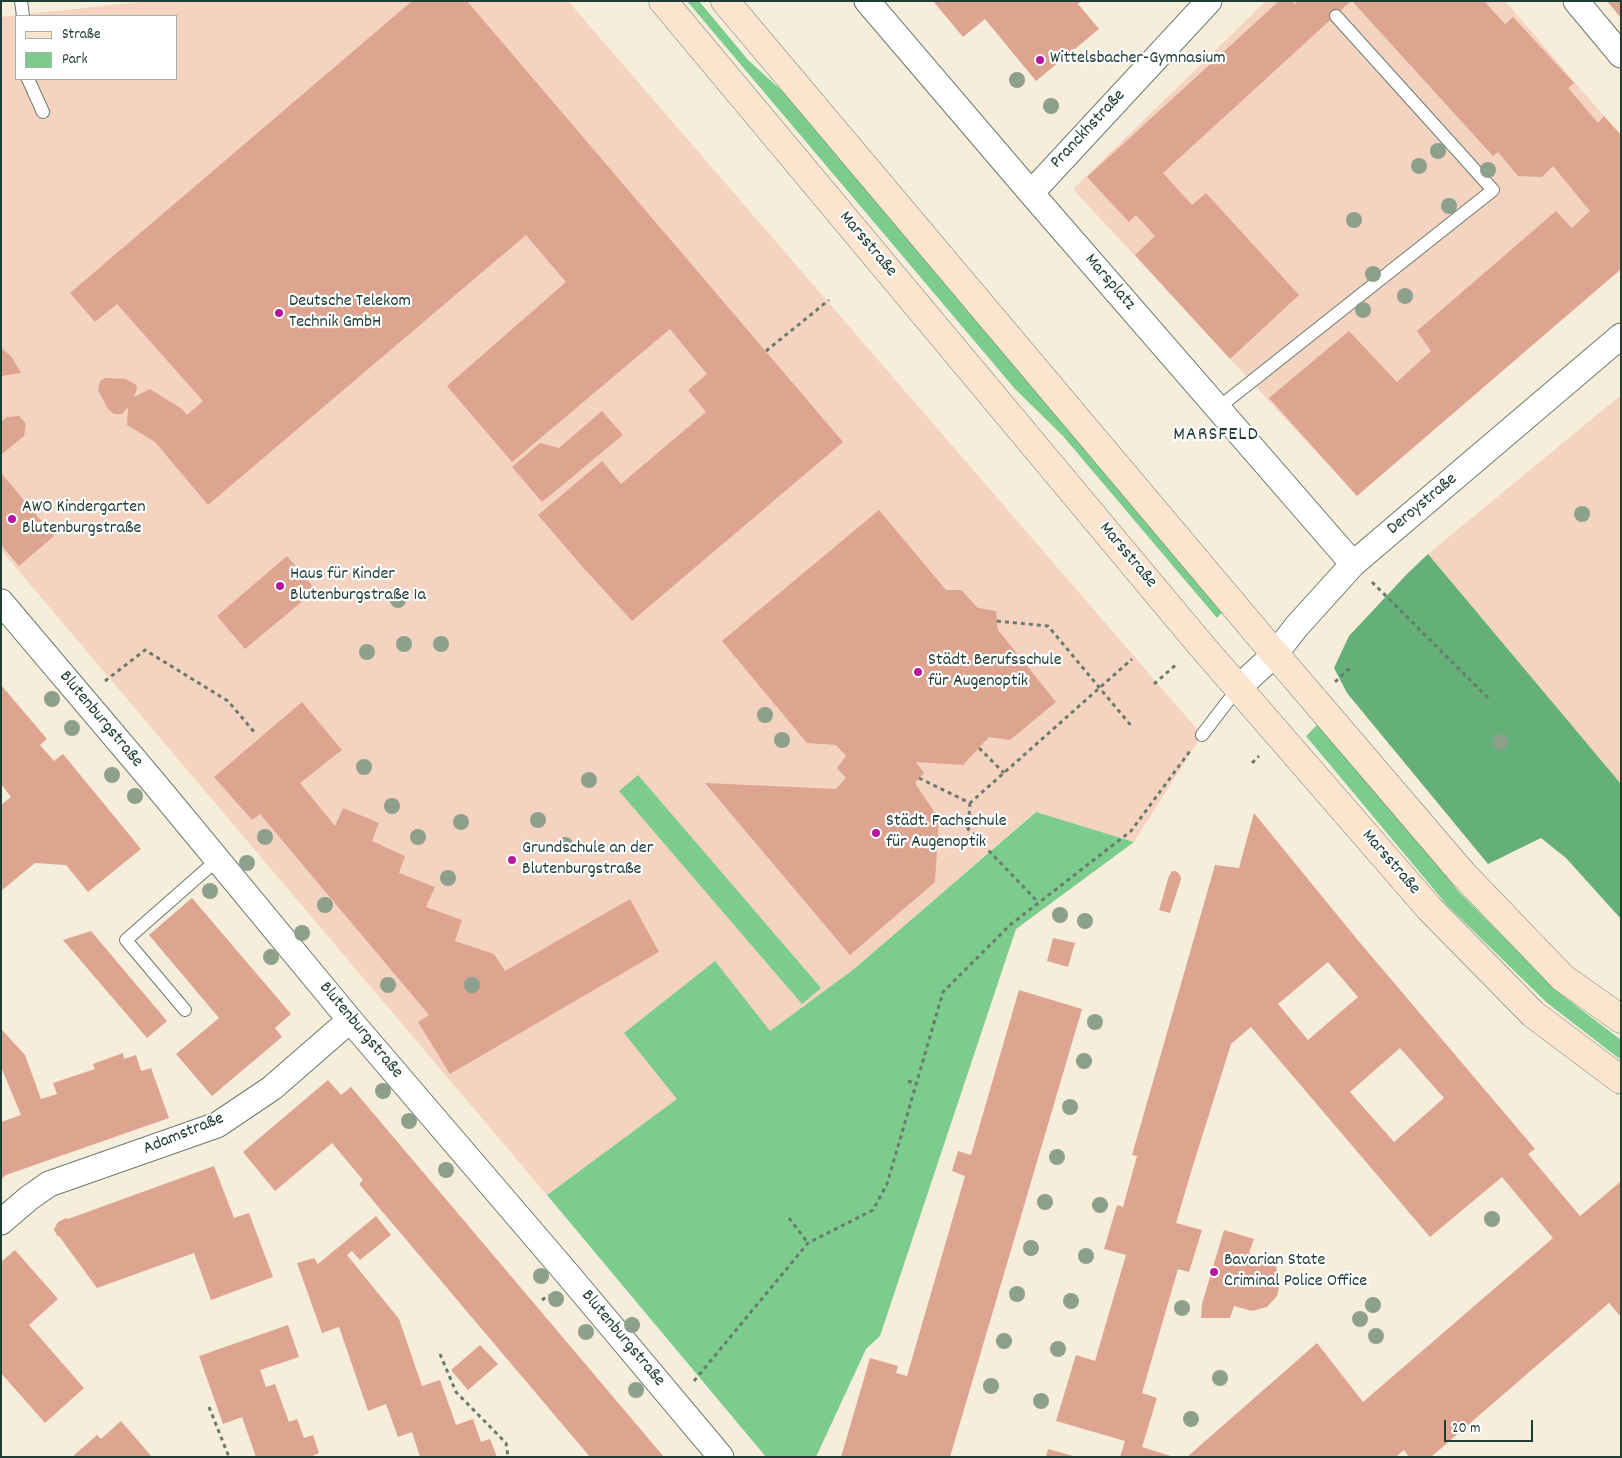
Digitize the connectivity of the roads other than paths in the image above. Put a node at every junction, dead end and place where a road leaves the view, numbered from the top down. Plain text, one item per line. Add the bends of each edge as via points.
1 (21, 1) edge
2 (664, 1) edge
3 (725, 1) edge
4 (867, 1) edge
5 (1209, 1) edge
6 (1576, 1) edge
7 (23, 15) edge
8 (1336, 16) dead end
9 (1621, 55) edge
10 (28, 80) edge
11 (43, 112) dead end
12 (1031, 193) junction
13 (1621, 336) edge
14 (1218, 408) junction
15 (1353, 564) junction
16 (1, 602) edge
17 (1275, 654) junction
18 (1238, 688) junction
19 (1202, 735) road end
20 (217, 860) junction
21 (185, 1010) dead end
22 (1621, 1019) edge
23 (350, 1020) junction
24 (1621, 1080) edge
25 (1, 1222) edge
26 (721, 1457) edge

1 - 7 lane
2 - 18 main road, Marsstraße
3 - 17 main road
4 - 12 street, Marsplatz
5 - 12 street, Pranckhstraße
6 - 9 street
8 - 14 lane via 1493,190
10 - 11 lane
12 - 14 street, Marsplatz
13 - 15 street, Deroystraße
14 - 15 street, Marsplatz
15 - 17 street, Deroystraße
16 - 20 street, Blutenburgstraße
17 - 18 street, Deroystraße
17 - 22 main road via 1463,874 1563,978
18 - 19 lane
18 - 24 main road, Marsstraße via 1429,908 1533,1014
20 - 21 lane via 126,940
20 - 23 street, Blutenburgstraße
23 - 25 street, Adamstraße via 272,1088 217,1126 49,1184
23 - 26 street, Blutenburgstraße

